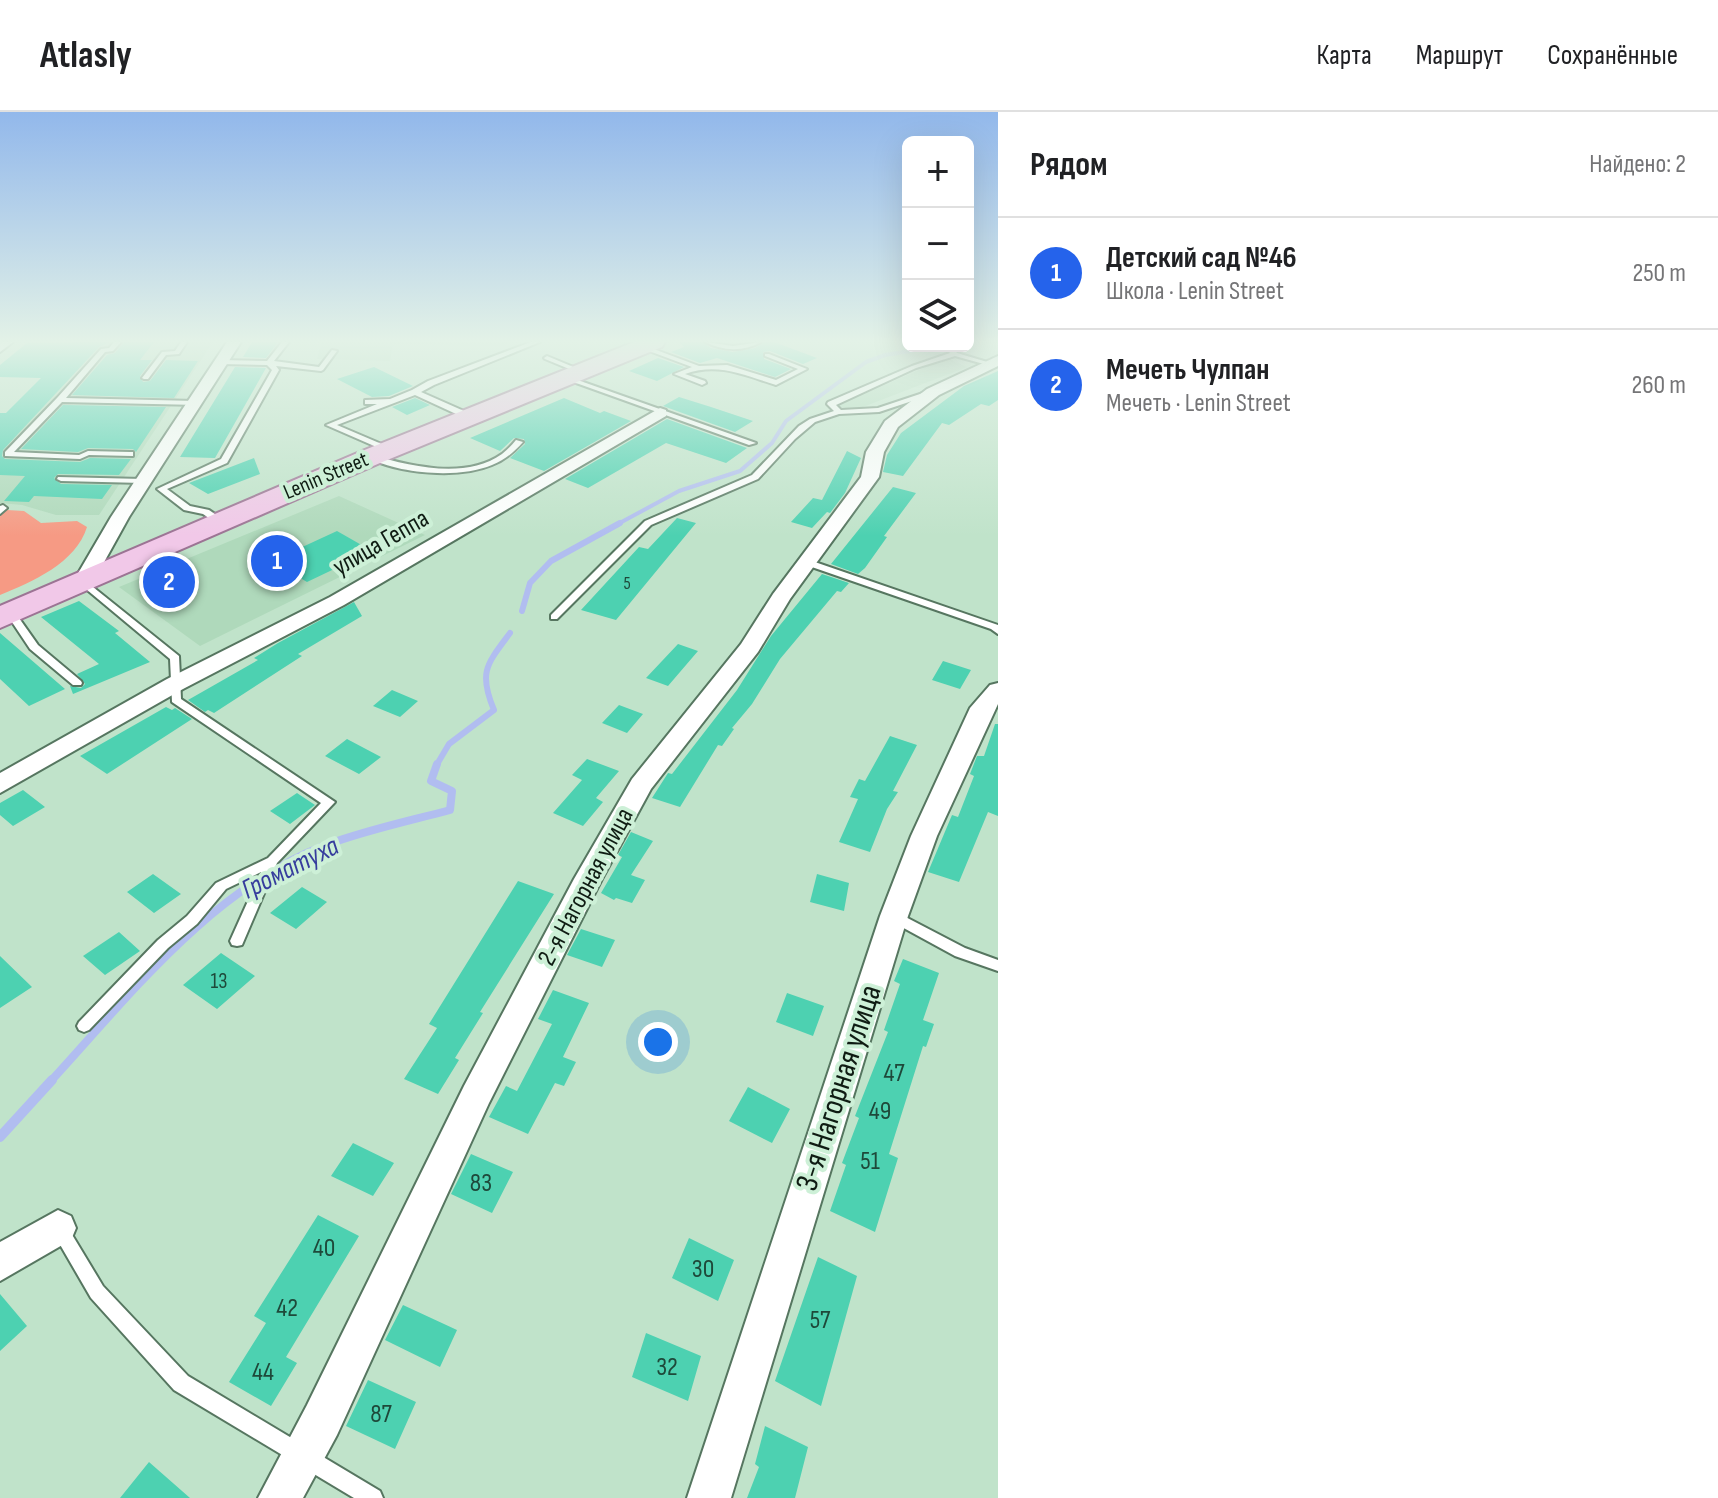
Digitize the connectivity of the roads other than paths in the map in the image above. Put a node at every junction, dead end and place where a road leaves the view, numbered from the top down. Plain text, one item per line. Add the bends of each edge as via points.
1 (54, 407) edge
2 (193, 407) edge
3 (255, 407) edge
4 (377, 407) edge
5 (447, 407) edge
6 (496, 407) edge
7 (646, 407) edge
8 (834, 407) edge
9 (889, 407) edge
10 (914, 407) edge
11 (839, 412) junction
12 (660, 413) junction
13 (470, 417) junction
14 (519, 442) dead end
15 (752, 443) dead end
16 (130, 454) dead end
17 (380, 454) junction
18 (61, 479) dead end
19 (143, 481) junction
20 (219, 521) junction
21 (809, 563) junction
22 (83, 582) junction
23 (6, 615) edge
24 (554, 617) dead end
25 (998, 631) edge
26 (77, 683) dead end
27 (175, 684) junction
28 (998, 690) edge
29 (0, 784) edge
30 (272, 861) junction
31 (894, 916) junction
32 (237, 941) dead end
33 (998, 966) edge
34 (84, 1026) dead end
35 (58, 1228) joint
36 (0, 1263) edge
37 (303, 1455) junction
38 (280, 1498) edge
39 (373, 1498) edge
40 (709, 1498) edge

1 - 16 lane via 8,454
2 - 19 street
3 - 20 lane via 224,461 161,489 187,508
4 - 17 lane via 330,425
5 - 13 lane
6 - 13 main road, Lenin Street
7 - 12 lane
8 - 11 lane
9 - 11 lane
10 - 21 street, 2-я Нагорная улица via 891,424 875,452 870,477
11 - 24 lane via 826,413 792,436 755,477 648,523
12 - 15 lane
12 - 27 street, улица Геппа via 337,601
13 - 17 main road, Lenin Street
14 - 17 lane via 508,456 443,471 417,470
17 - 20 main road, Lenin Street
18 - 19 lane
19 - 22 street
20 - 22 main road, Lenin Street
21 - 25 lane
21 - 37 street, 2-я Нагорная улица via 641,785 476,1096
22 - 23 main road, Lenin Street
22 - 27 lane via 175,658
23 - 26 lane
27 - 29 street, улица Геппа
27 - 30 lane via 176,700 329,802
28 - 31 street, 3-я Нагорная улица via 982,708
30 - 32 lane
30 - 34 lane via 221,886
31 - 33 lane
31 - 40 street, 3-я Нагорная улица
35 - 36 street
35 - 37 lane via 97,1292 181,1383
37 - 38 street, 2-я Нагорная улица
37 - 39 lane

